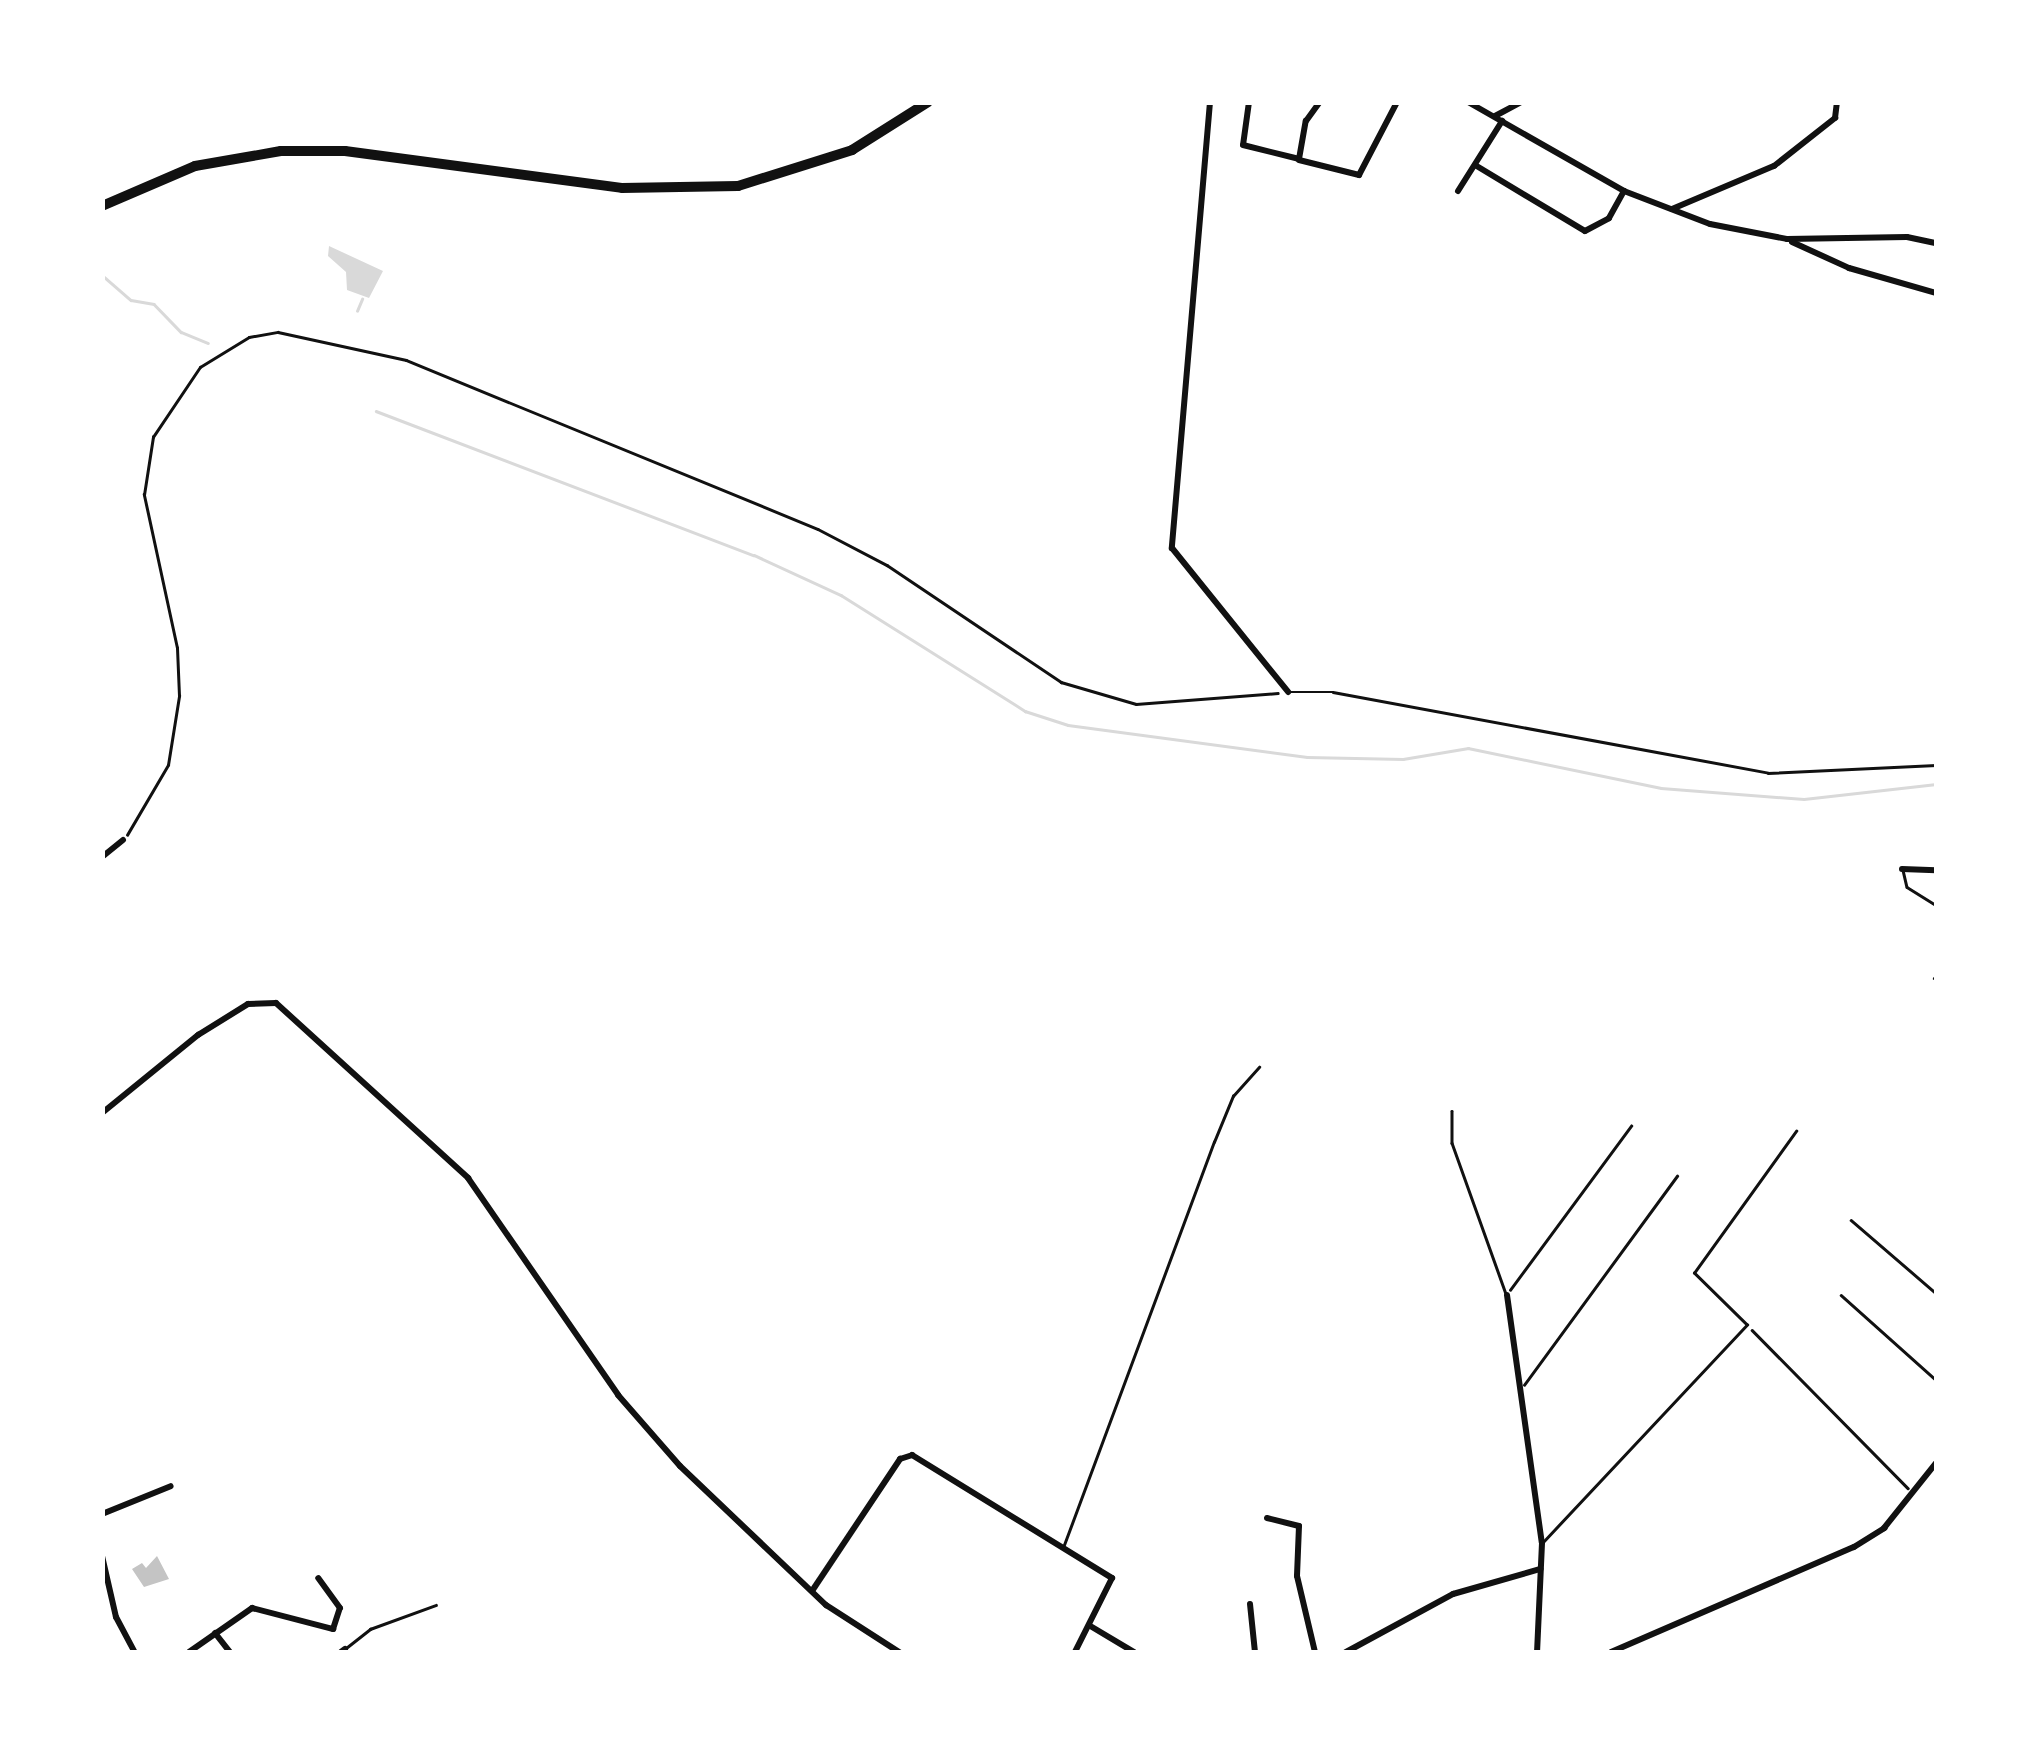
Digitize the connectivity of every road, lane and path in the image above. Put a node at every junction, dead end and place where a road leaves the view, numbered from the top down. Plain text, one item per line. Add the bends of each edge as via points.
1 (928, 102) edge
2 (1210, 102) edge
3 (1249, 102) edge
4 (1320, 102) edge
5 (1397, 102) edge
6 (1468, 102) edge
7 (1521, 102) edge
8 (1837, 102) edge
9 (1494, 117) junction
10 (1502, 122) junction
11 (1298, 160) junction
12 (1475, 165) junction
13 (1624, 191) junction
14 (1458, 192) dead end
15 (102, 206) edge
16 (1671, 209) junction
17 (1787, 239) junction
18 (1936, 243) edge
19 (1936, 294) edge
20 (1288, 692) junction
21 (1936, 765) edge
22 (123, 840) joint
23 (102, 857) edge
24 (1902, 868) joint
25 (1936, 870) edge
26 (1936, 905) edge
27 (1259, 1067) dead end
28 (1452, 1111) dead end
29 (102, 1113) edge
30 (1631, 1126) dead end
31 (1796, 1131) dead end
32 (1677, 1176) dead end
33 (1851, 1220) dead end
34 (1936, 1294) edge
35 (1507, 1295) junction
36 (1841, 1295) dead end
37 (1747, 1325) junction
38 (1936, 1380) edge
39 (1524, 1384) junction
40 (1936, 1463) edge
41 (171, 1486) dead end
42 (1913, 1493) junction
43 (102, 1514) edge
44 (1268, 1518) dead end
45 (1542, 1543) junction
46 (1064, 1545) junction
47 (102, 1556) edge
48 (1540, 1569) junction
49 (318, 1578) dead end
50 (812, 1591) junction
51 (1250, 1604) dead end
52 (436, 1605) dead end
53 (1092, 1627) junction
54 (215, 1633) junction
55 (343, 1651) edge
56 (135, 1652) edge
57 (188, 1652) edge
58 (230, 1652) edge
59 (899, 1652) edge
60 (1075, 1652) edge
61 (1134, 1652) edge
62 (1254, 1652) edge
63 (1315, 1652) edge
64 (1346, 1652) edge
65 (1537, 1652) edge
66 (1611, 1652) edge

1 - 15 main road via 834,158 738,186 622,188 346,150 281,151 195,166
2 - 20 street via 1172,548
3 - 11 street via 1243,145
4 - 11 street via 1306,120
5 - 11 street via 1359,175
6 - 9 street
7 - 9 street
8 - 16 street via 1835,118 1774,166
9 - 10 street
10 - 12 street
10 - 13 street
12 - 13 street via 1585,230 1608,218
12 - 14 street
13 - 16 street
16 - 17 street
17 - 18 street via 1907,237
17 - 19 street via 1849,268
20 - 21 lane via 1333,692 1768,773
20 - 22 path via 1136,704 1061,682 887,565 818,529 406,360 278,332 250,337 200,367 153,437 144,494 177,648 179,696 168,765
22 - 23 street
24 - 25 street
24 - 26 lane via 1908,887
27 - 46 lane via 1233,1096 1214,1142
28 - 35 lane via 1452,1143
29 - 50 street via 198,1034 248,1004 276,1003 468,1178 618,1395 680,1466
30 - 35 path
31 - 37 lane via 1694,1273
32 - 39 lane
33 - 34 lane
35 - 39 street
36 - 38 lane
37 - 42 path
37 - 45 lane
39 - 45 street
40 - 42 street
41 - 43 street
42 - 66 street via 1884,1528 1854,1547
44 - 63 street via 1298,1526 1297,1576
45 - 48 street
46 - 50 street via 912,1455 900,1459
46 - 53 street via 1112,1578
47 - 56 street via 116,1617
48 - 64 street via 1453,1594
48 - 65 street
49 - 54 street via 340,1608 333,1628 252,1608
50 - 59 street
51 - 62 street
52 - 55 lane via 370,1630
53 - 60 street
53 - 61 street
54 - 57 street
54 - 58 street

